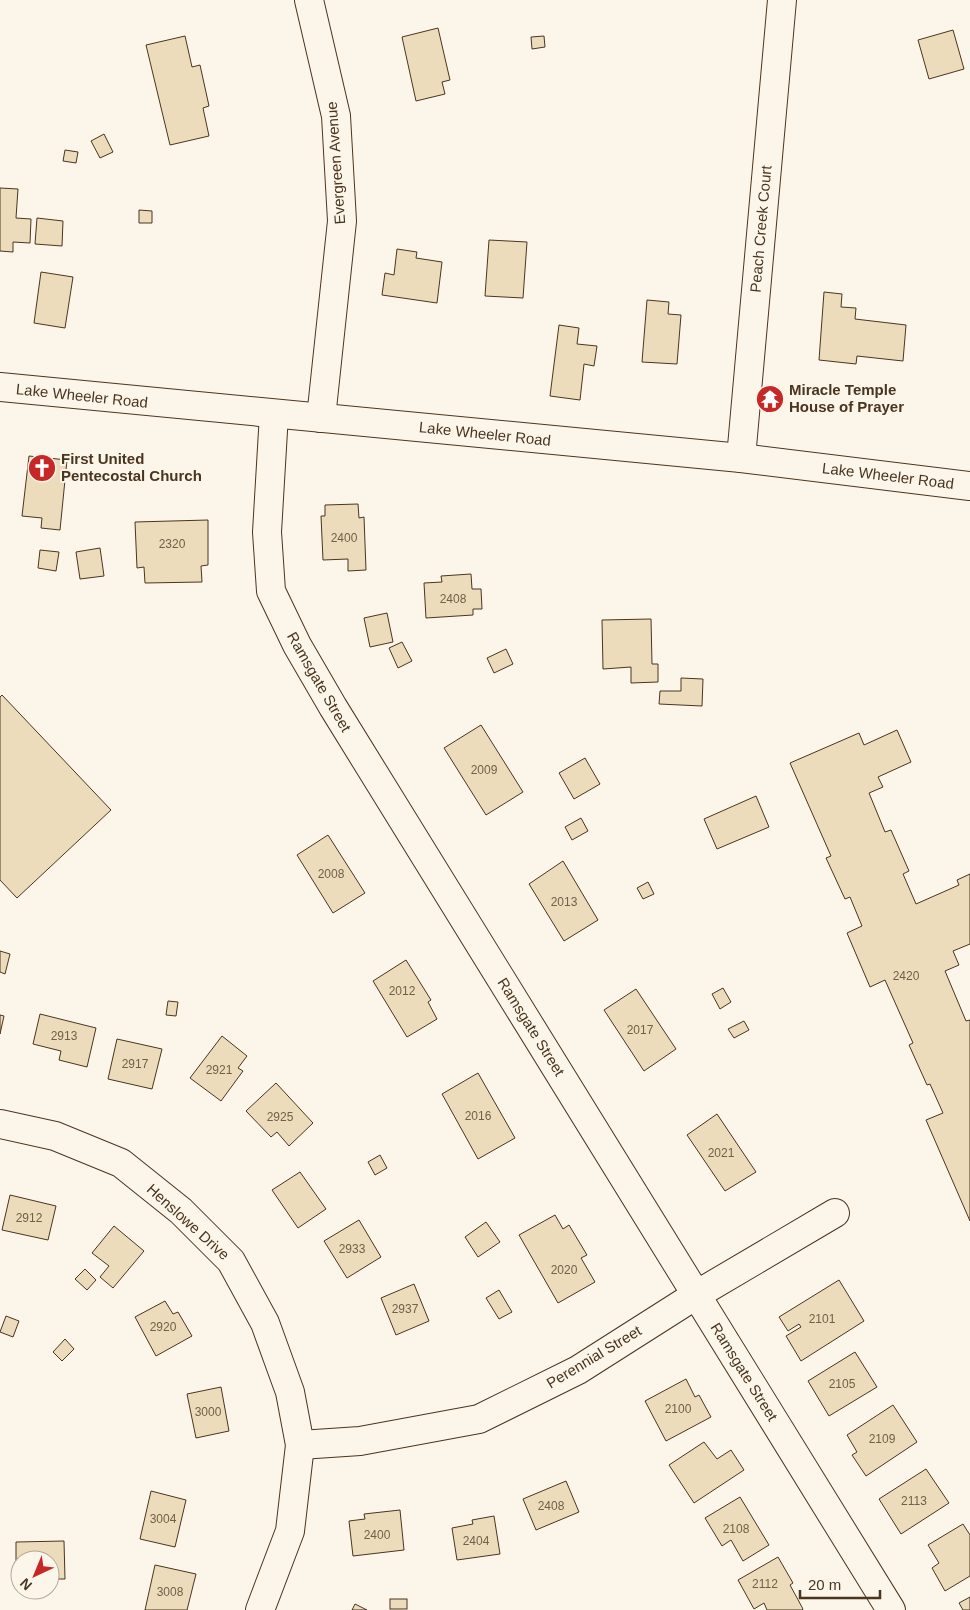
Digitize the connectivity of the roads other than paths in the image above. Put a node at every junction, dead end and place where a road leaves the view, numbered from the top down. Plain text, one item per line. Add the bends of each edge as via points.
1 (308, 0) edge
2 (782, 0) edge
3 (0, 388) edge
4 (274, 414) junction
5 (321, 418) junction
6 (741, 458) junction
7 (970, 486) edge
8 (0, 1124) edge
9 (836, 1212) dead end
10 (696, 1295) junction
11 (300, 1445) junction
12 (260, 1610) edge
13 (891, 1610) edge

1 - 5 street, Evergreen Avenue via 336,116 342,221
2 - 6 street, Peach Creek Court
3 - 4 street, Lake Wheeler Road
4 - 5 street, Lake Wheeler Road
4 - 10 street, Ramsgate Street via 267,532 274,599 332,707
5 - 6 street, Lake Wheeler Road
6 - 7 street, Lake Wheeler Road
8 - 11 street, Henslowe Drive via 54,1136 121,1164 181,1211 231,1261 265,1323 290,1392
9 - 10 street, Perennial Street
10 - 11 street, Perennial Street via 578,1370 479,1419 360,1441
10 - 13 street, Ramsgate Street
11 - 12 street, Henslowe Drive via 290,1531

